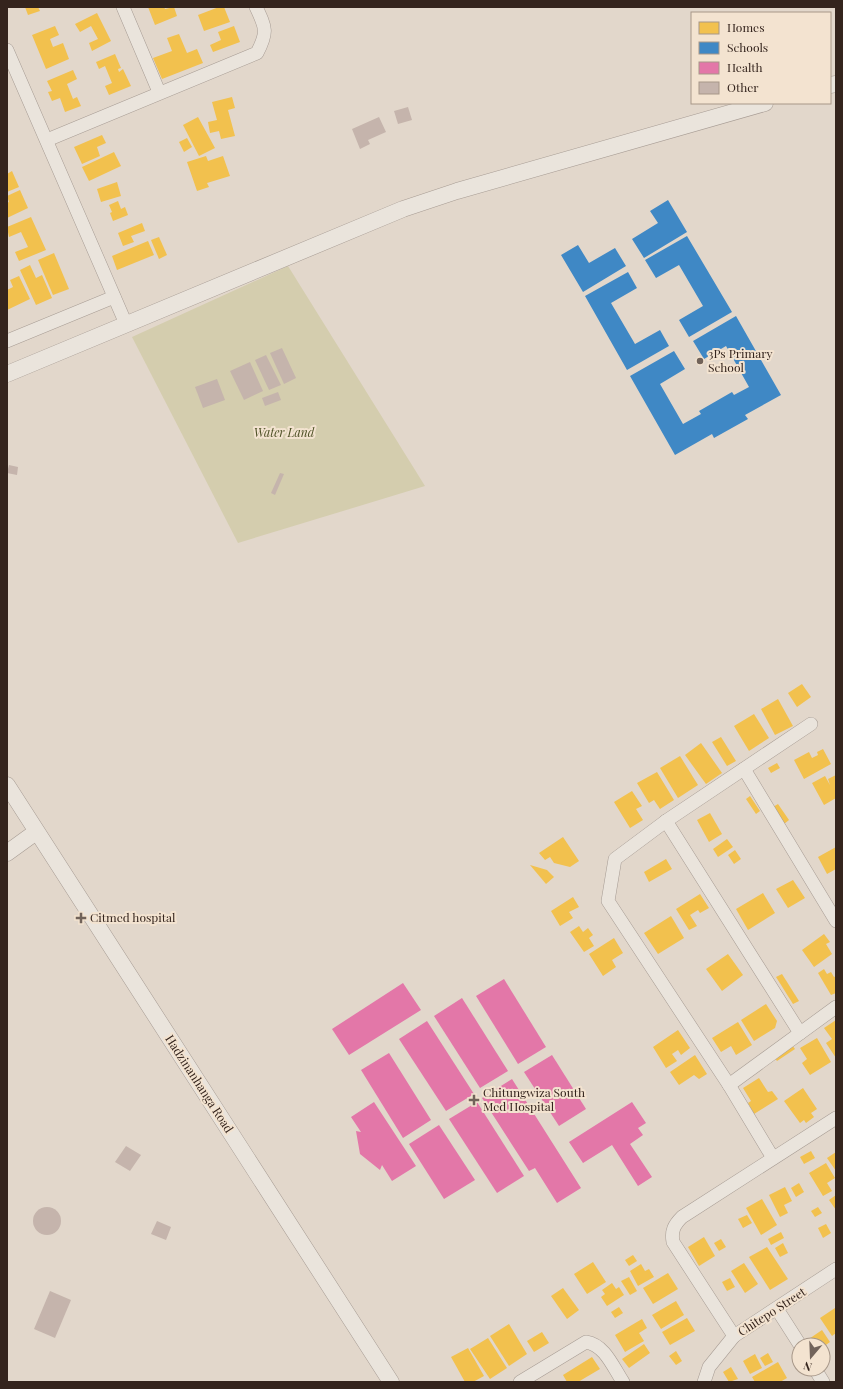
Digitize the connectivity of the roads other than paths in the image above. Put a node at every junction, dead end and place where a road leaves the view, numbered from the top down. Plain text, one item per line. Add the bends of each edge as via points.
1 (123, 7) edge
2 (256, 7) edge
3 (7, 50) edge
4 (159, 92) junction
5 (762, 104) edge
6 (47, 140) junction
7 (114, 297) junction
8 (126, 324) junction
9 (7, 341) edge
10 (7, 374) edge
11 (811, 724) dead end
12 (744, 769) junction
13 (7, 785) edge
14 (666, 821) junction
15 (36, 832) junction
16 (7, 853) edge
17 (836, 921) edge
18 (836, 1006) edge
19 (800, 1033) junction
20 (729, 1085) junction
21 (836, 1118) edge
22 (774, 1158) junction
23 (836, 1269) edge
24 (777, 1309) junction
25 (734, 1336) junction
26 (795, 1337) edge
27 (391, 1382) edge
28 (520, 1382) edge
29 (623, 1382) edge
30 (704, 1382) edge

1 - 4 street
2 - 4 street via 262,20 265,37 257,53
3 - 6 street
4 - 6 street
5 - 8 street via 457,191 403,209
6 - 7 street
7 - 8 street
7 - 9 street
8 - 10 street
11 - 12 street
12 - 14 street
12 - 17 street
13 - 15 street, Hadzinanhanga Road
14 - 19 street
14 - 20 street via 615,858 608,901
15 - 16 street
15 - 27 street, Hadzinanhanga Road
18 - 19 street
19 - 20 street
20 - 22 street
21 - 22 street
22 - 25 street via 682,1218 673,1229 673,1242
23 - 24 street, Chitepo Street
24 - 25 street, Chitepo Street
24 - 26 street
25 - 30 street, Chitepo Street via 709,1367
28 - 29 street via 586,1342 602,1349

